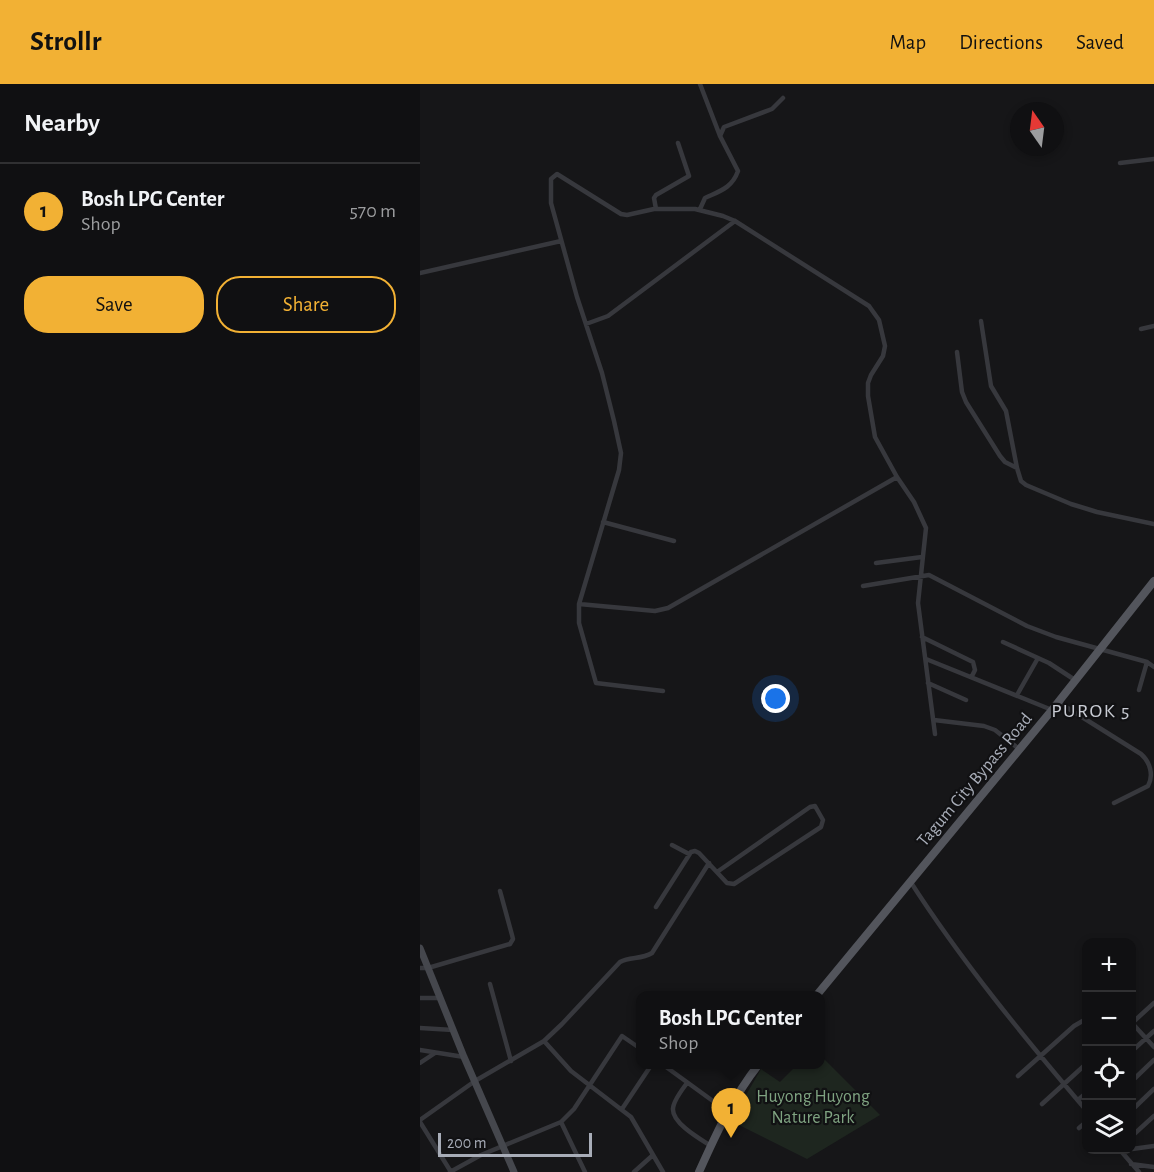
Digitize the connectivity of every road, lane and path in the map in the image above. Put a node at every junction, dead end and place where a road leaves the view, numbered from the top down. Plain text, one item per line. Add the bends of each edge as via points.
1 (700, 84) edge
2 (783, 98) dead end
3 (720, 136) junction
4 (678, 143) dead end
5 (1154, 159) edge
6 (1120, 163) dead end
7 (656, 209) junction
8 (700, 210) junction
9 (735, 221) junction
10 (561, 241) junction
11 (420, 273) edge
12 (981, 321) dead end
13 (586, 324) junction
14 (1154, 326) edge
15 (1141, 329) dead end
16 (957, 352) dead end
17 (1017, 468) junction
18 (897, 477) junction
19 (603, 522) junction
20 (1154, 524) edge
21 (674, 541) dead end
22 (922, 557) junction
23 (876, 563) dead end
24 (921, 575) junction
25 (1154, 581) edge
26 (863, 586) dead end
27 (579, 604) junction
28 (922, 637) junction
29 (1003, 642) dead end
30 (1100, 649) junction
31 (1038, 658) junction
32 (926, 659) junction
33 (1147, 662) junction
34 (1154, 667) edge
35 (972, 676) junction
36 (1075, 680) junction
37 (928, 683) junction
38 (1139, 690) dead end
39 (663, 691) dead end
40 (1017, 695) junction
41 (966, 700) dead end
42 (1058, 702) junction
43 (1052, 710) junction
44 (934, 720) junction
45 (935, 734) dead end
46 (1019, 749) junction
47 (1114, 803) dead end
48 (672, 845) dead end
49 (689, 854) junction
50 (709, 863) junction
51 (717, 872) junction
52 (910, 881) junction
53 (500, 891) dead end
54 (656, 907) dead end
55 (420, 948) edge
56 (424, 968) edge
57 (490, 984) dead end
58 (820, 991) edge
59 (420, 998) edge
60 (440, 998) junction
61 (1154, 1003) edge
62 (1136, 1019) edge
63 (1082, 1021) edge
64 (1136, 1027) edge
65 (420, 1028) edge
66 (453, 1030) junction
67 (1154, 1031) edge
68 (1147, 1038) junction
69 (544, 1041) junction
70 (636, 1046) edge
71 (1154, 1047) edge
72 (1136, 1048) edge
73 (420, 1050) edge
74 (436, 1052) junction
75 (464, 1057) junction
76 (1041, 1057) junction
77 (1154, 1060) edge
78 (511, 1061) junction
79 (420, 1063) edge
80 (1082, 1068) edge
81 (649, 1069) edge
82 (668, 1069) edge
83 (756, 1069) edge
84 (1018, 1076) dead end
85 (1136, 1076) edge
86 (475, 1081) junction
87 (687, 1083) junction
88 (1064, 1084) junction
89 (589, 1086) junction
90 (1154, 1089) edge
91 (1082, 1096) edge
92 (1078, 1100) junction
93 (1042, 1104) dead end
94 (1082, 1105) edge
95 (1136, 1105) edge
96 (622, 1109) junction
97 (728, 1112) junction
98 (1154, 1116) edge
99 (420, 1121) edge
100 (561, 1122) junction
101 (1082, 1125) edge
102 (1079, 1128) dead end
103 (1136, 1132) edge
104 (503, 1146) junction
105 (711, 1146) junction
106 (1154, 1146) edge
107 (1136, 1148) edge
108 (1123, 1154) edge
109 (653, 1155) junction
110 (1131, 1164) junction
111 (1154, 1167) edge
112 (451, 1172) edge
113 (514, 1172) edge
114 (585, 1172) edge
115 (634, 1172) edge
116 (663, 1172) edge
117 (699, 1172) edge
118 (1139, 1172) edge

1 - 3 street
2 - 3 street via 772,109 724,127
3 - 8 street via 738,171 734,182 705,198
4 - 7 street via 689,176 656,195
5 - 6 street
7 - 8 street
7 - 10 street via 621,214 554,175 551,200
8 - 9 street
9 - 13 street via 608,316
9 - 18 street via 875,312 885,346 868,383 871,420 875,437
10 - 11 street
10 - 13 street
12 - 17 street via 992,386 1006,411
13 - 19 street via 621,453
14 - 15 street
16 - 17 street via 966,402 1000,456
17 - 20 street via 1026,485 1071,504
18 - 22 street via 926,528
18 - 27 street via 668,608 655,611
19 - 21 street
19 - 27 street
22 - 23 street
22 - 24 street
24 - 26 street
24 - 28 street via 918,603
24 - 30 street via 932,576 1027,626
25 - 30 main road, Tagum City Bypass Road
27 - 39 street via 579,623 596,683
28 - 32 street
28 - 35 street via 973,662
29 - 31 street
30 - 33 street
30 - 36 main road, Tagum City Bypass Road
31 - 36 street
31 - 40 street
32 - 35 street
32 - 37 street
33 - 34 street
33 - 38 street
35 - 40 street
36 - 42 main road, Tagum City Bypass Road
37 - 41 street
37 - 44 street
40 - 43 street
42 - 43 main road, Tagum City Bypass Road
42 - 47 street via 1148,762 1148,786
43 - 46 main road, Tagum City Bypass Road
44 - 45 street
44 - 46 street via 984,726
46 - 52 main road, Tagum City Bypass Road
48 - 49 street
49 - 50 street via 695,851
49 - 54 street
50 - 51 street
50 - 69 street via 652,953 624,960 614,967
51 - 51 street via 731,885 744,879 821,827 824,819 815,806 810,807
52 - 58 main road, Tagum City Bypass Road
52 - 76 street via 942,932
53 - 56 street via 512,941
55 - 56 main road
56 - 60 main road
57 - 78 street
59 - 60 street
60 - 66 main road
61 - 62 street
63 - 76 street
64 - 68 street
65 - 66 street
66 - 75 main road
67 - 68 street
68 - 71 street
68 - 72 street
69 - 78 street
69 - 89 street
70 - 89 street via 622,1036
73 - 74 street
74 - 75 street
74 - 79 street
75 - 86 main road
76 - 84 street
76 - 88 street
77 - 85 street
78 - 86 street
80 - 88 street
81 - 96 street
82 - 87 street
83 - 97 main road
86 - 99 street
86 - 104 main road
87 - 97 street
87 - 105 street via 673,1113 683,1126
88 - 92 street
88 - 93 street
89 - 96 street
89 - 100 street
90 - 95 street
91 - 92 street
92 - 94 street
96 - 109 street via 636,1124
97 - 105 main road
98 - 103 street
99 - 112 street
100 - 104 street
100 - 114 street
101 - 102 street
104 - 112 street
104 - 113 main road
105 - 117 main road
106 - 107 street
108 - 110 street
109 - 115 street
109 - 116 street
110 - 111 street
110 - 118 street

